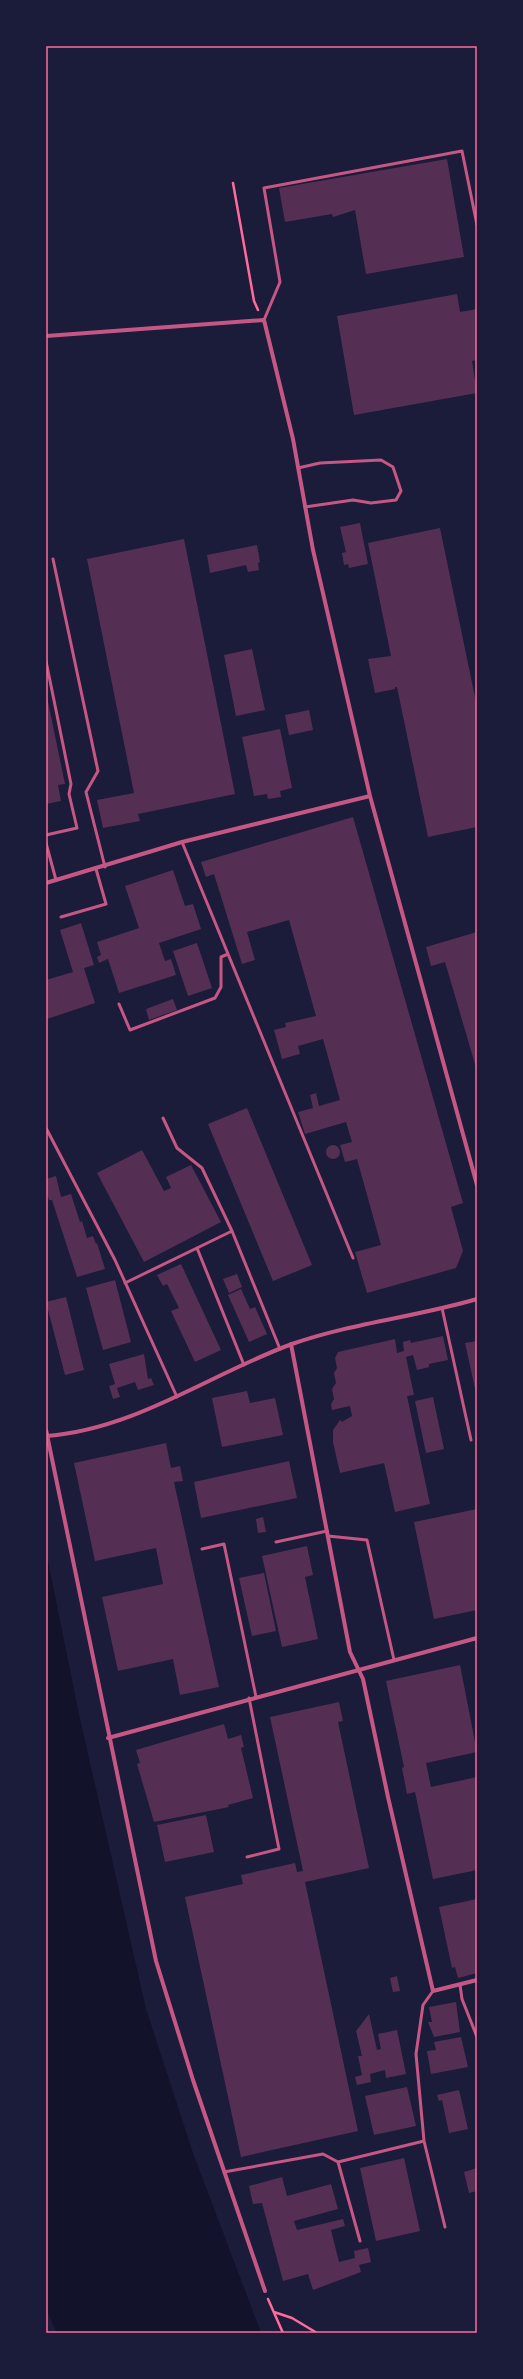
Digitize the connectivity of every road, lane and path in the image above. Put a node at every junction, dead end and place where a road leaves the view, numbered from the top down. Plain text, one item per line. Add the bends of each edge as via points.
1 (233, 183) dead end
2 (477, 225) edge
3 (264, 320) junction
4 (46, 336) edge
5 (298, 468) junction
6 (305, 507) junction
7 (54, 559) dead end
8 (46, 660) edge
9 (370, 796) junction
10 (46, 835) edge
11 (182, 842) junction
12 (46, 843) edge
13 (105, 867) junction
14 (96, 869) junction
15 (56, 880) junction
16 (46, 883) edge
17 (61, 917) dead end
18 (228, 954) junction
19 (119, 1004) dead end
20 (163, 1118) dead end
21 (46, 1128) edge
22 (477, 1185) edge
23 (232, 1232) junction
24 (197, 1248) junction
25 (353, 1258) dead end
26 (125, 1282) junction
27 (477, 1299) edge
28 (442, 1308) junction
29 (291, 1344) junction
30 (280, 1349) junction
31 (244, 1365) junction
32 (177, 1396) junction
33 (46, 1430) edge
34 (47, 1436) junction
35 (471, 1440) dead end
36 (327, 1534) junction
37 (276, 1542) dead end
38 (202, 1549) dead end
39 (477, 1638) edge
40 (394, 1660) junction
41 (359, 1670) junction
42 (256, 1696) junction
43 (249, 1698) junction
44 (108, 1738) junction
45 (246, 1857) dead end
46 (477, 1980) edge
47 (460, 1984) junction
48 (433, 1991) junction
49 (477, 2037) edge
50 (424, 2141) junction
51 (338, 2162) junction
52 (224, 2172) junction
53 (445, 2227) dead end
54 (360, 2241) dead end
55 (265, 2291) joint
56 (274, 2312) junction
57 (283, 2333) edge
58 (316, 2333) edge

1 - 3 path via 254,301
2 - 3 lane via 462,152 264,188 280,282
3 - 4 street
3 - 5 street
5 - 6 street
5 - 6 lane via 320,463 381,460 393,467 401,491 396,500 372,503 353,500
6 - 9 street
7 - 13 lane via 98,771 86,792
8 - 10 lane via 72,784 69,794 77,828
9 - 11 street
9 - 22 street
11 - 13 street
11 - 18 lane
12 - 15 lane
13 - 14 street
14 - 15 street
14 - 17 lane via 106,904
15 - 16 street
18 - 19 lane via 222,957 221,987 215,998 130,1030
18 - 25 lane
20 - 23 lane via 177,1148 202,1168
21 - 26 lane
23 - 24 lane
23 - 30 lane
24 - 26 lane
24 - 31 lane
26 - 32 lane
27 - 28 street
28 - 29 street
28 - 35 lane
29 - 30 street
29 - 36 street
30 - 31 street
31 - 32 street
32 - 34 street via 129,1418 71,1434
33 - 34 street
34 - 44 street
36 - 37 lane
36 - 40 lane via 367,1540
36 - 41 street via 350,1652
38 - 42 lane via 224,1544
39 - 40 street
40 - 41 street
41 - 42 street
41 - 48 street
42 - 43 street
43 - 44 street
43 - 45 lane via 279,1849
44 - 52 street via 156,1961
46 - 47 street
47 - 48 street
47 - 49 lane via 462,1999
48 - 50 lane via 423,2005 416,2054
50 - 51 lane
50 - 53 lane
51 - 52 lane via 322,2154
51 - 54 lane
52 - 55 street
55 - 56 path
56 - 57 path
56 - 58 path via 292,2318

